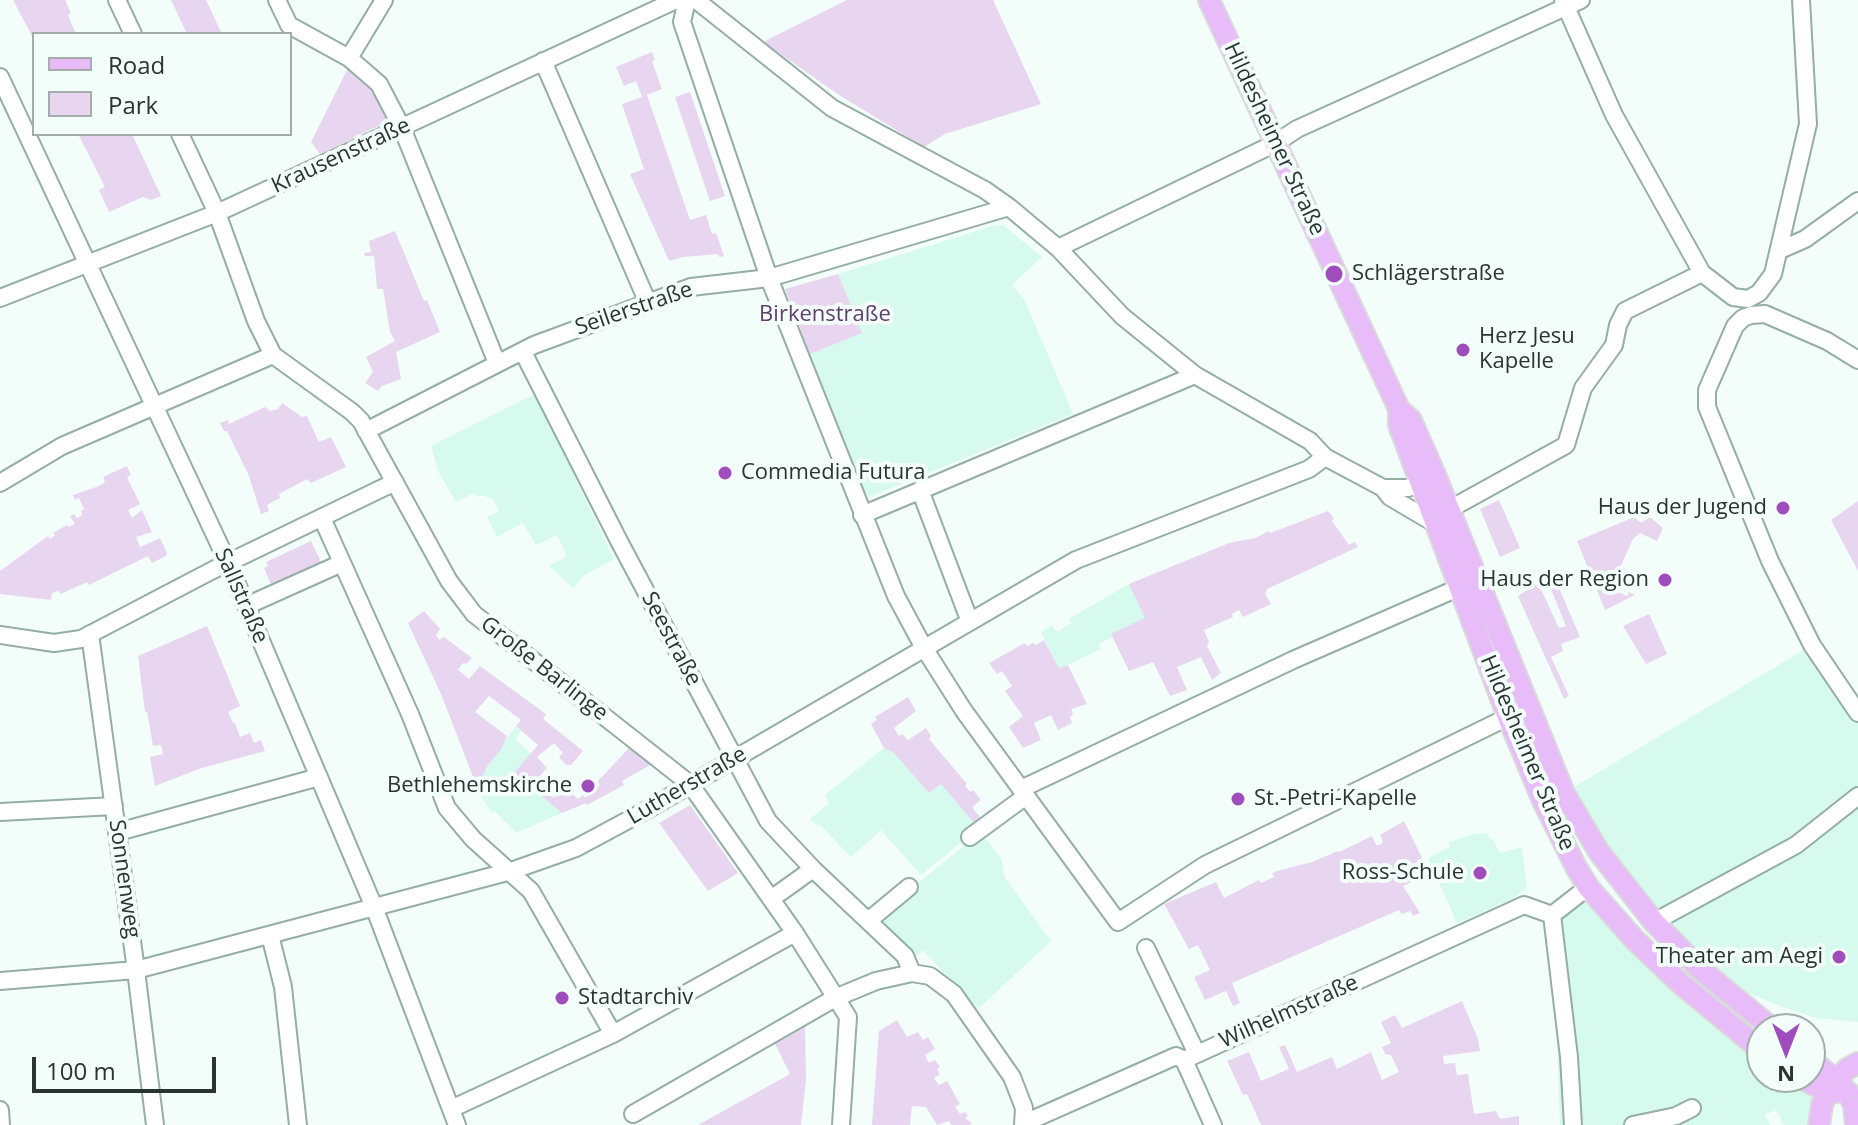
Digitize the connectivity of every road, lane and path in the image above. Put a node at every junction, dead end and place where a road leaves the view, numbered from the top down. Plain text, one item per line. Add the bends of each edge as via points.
1 (117, 0) edge
2 (277, 0) edge
3 (384, 0) edge
4 (676, 0) edge
5 (687, 0) edge
6 (696, 0) edge
7 (1209, 0) edge
8 (1801, 0) edge
9 (1570, 3) edge
10 (132, 32) edge
11 (349, 58) junction
12 (543, 61) junction
13 (0, 77) edge
14 (402, 128) junction
15 (181, 136) edge
16 (1276, 143) junction
17 (1858, 201) edge
18 (1009, 207) junction
19 (217, 213) junction
20 (1058, 248) junction
21 (1780, 250) junction
22 (88, 264) junction
23 (1702, 273) junction
24 (769, 278) junction
25 (0, 298) edge
26 (648, 303) junction
27 (523, 352) junction
28 (273, 355) junction
29 (1858, 360) edge
30 (497, 363) junction
31 (1195, 375) junction
32 (153, 406) junction
33 (366, 431) junction
34 (1325, 457) junction
35 (1428, 480) junction
36 (395, 482) junction
37 (0, 483) edge
38 (1383, 488) junction
39 (920, 490) junction
40 (1450, 509) junction
41 (862, 515) junction
42 (322, 518) junction
43 (1434, 523) junction
44 (228, 563) junction
45 (342, 563) junction
46 (1458, 588) junction
47 (246, 606) junction
48 (970, 622) junction
49 (90, 634) junction
50 (0, 635) edge
51 (924, 648) junction
52 (1858, 713) edge
53 (1508, 717) junction
54 (735, 759) junction
55 (319, 777) junction
56 (690, 784) junction
57 (1024, 792) junction
58 (1858, 796) edge
59 (114, 806) junction
60 (0, 812) edge
61 (118, 832) junction
62 (970, 837) dead end
63 (813, 869) junction
64 (511, 871) junction
65 (909, 887) dead end
66 (1588, 887) junction
67 (771, 899) junction
68 (374, 907) junction
69 (1552, 915) junction
70 (868, 921) junction
71 (1654, 922) junction
72 (795, 933) junction
73 (270, 935) junction
74 (1146, 948) dead end
75 (136, 970) junction
76 (912, 973) junction
77 (0, 981) edge
78 (835, 998) junction
79 (1754, 1013) edge
80 (613, 1034) junction
81 (1746, 1038) edge
82 (1190, 1057) junction
83 (1858, 1063) edge
84 (1826, 1073) edge
85 (1842, 1088) edge
86 (1692, 1108) dead end
87 (0, 1110) edge
88 (633, 1114) dead end
89 (454, 1117) edge
90 (1024, 1122) edge
91 (1, 1125) edge
92 (155, 1125) edge
93 (298, 1125) edge
94 (841, 1125) edge
95 (1213, 1125) edge
96 (1573, 1125) edge
97 (1633, 1125) edge
98 (1819, 1125) edge
99 (1856, 1125) edge

1 - 10 street
2 - 11 street via 289,25
3 - 11 street
4 - 12 street, Krausenstraße
5 - 24 street via 682,22
6 - 18 street via 832,108
7 - 16 main road, Hildesheimer Straße
8 - 21 street via 1808,124
9 - 16 street
9 - 23 street via 1614,115
11 - 14 street via 379,84
12 - 14 street, Krausenstraße
12 - 26 street
13 - 22 street, Sallstraße
14 - 19 street, Krausenstraße
14 - 30 street
15 - 19 street, Große Barlinge
16 - 20 street
16 - 35 main road, Hildesheimer Straße
17 - 21 street
18 - 20 street
18 - 24 street, Seilerstraße
19 - 22 street, Krausenstraße
19 - 28 street, Große Barlinge
20 - 31 street via 1122,316
21 - 23 street via 1773,274 1753,298 1733,297
22 - 25 street, Krausenstraße
22 - 32 street, Sallstraße
23 - 40 street via 1625,311 1614,345 1583,388 1566,445
24 - 26 street, Seilerstraße via 691,287
24 - 41 street
26 - 27 street, Seilerstraße
27 - 30 street, Seilerstraße
27 - 54 street, Seestraße
28 - 32 street
28 - 33 street, Große Barlinge via 352,412
29 - 52 street via 1765,314 1751,315 1735,326 1707,390 1707,407 1770,561 1812,645
30 - 33 street, Seilerstraße
31 - 34 street via 1310,441
31 - 39 street
32 - 37 street via 62,446
32 - 44 street, Sallstraße
33 - 36 street, Große Barlinge
34 - 38 street
34 - 48 street, Lutherstraße via 1309,469 1076,560
35 - 38 street via 1399,490
35 - 40 main road, Hildesheimer Straße
35 - 43 main road, Hildesheimer Straße
36 - 42 street
36 - 56 street, Große Barlinge via 449,581 474,614
38 - 43 street
39 - 41 street
39 - 48 street
40 - 71 main road, Hildesheimer Straße via 1564,793 1599,852
41 - 51 street
42 - 44 street
42 - 45 street
43 - 46 main road, Hildesheimer Straße
44 - 47 street, Sallstraße
44 - 49 street
45 - 47 street
45 - 64 street via 447,808
46 - 53 main road, Hildesheimer Straße
46 - 57 street via 1279,666
47 - 55 street, Sallstraße
48 - 51 street, Lutherstraße
49 - 50 street via 66,643
49 - 59 street, Sonnenweg
51 - 54 street, Lutherstraße
51 - 57 street
53 - 57 street via 1205,865 1118,922
53 - 66 main road, Hildesheimer Straße via 1543,801
54 - 56 street, Lutherstraße
54 - 63 street, Seestraße via 768,821
55 - 61 street
55 - 68 street, Sallstraße
56 - 64 street, Lutherstraße via 576,848
56 - 67 street, Große Barlinge
57 - 62 street
58 - 71 street via 1796,845
59 - 60 street
59 - 61 street, Sonnenweg
61 - 75 street, Sonnenweg
63 - 67 street
63 - 70 street, Seestraße
64 - 68 street, Lutherstraße
64 - 80 street via 531,891
65 - 70 street
66 - 69 street
66 - 81 main road, Hildesheimer Straße via 1680,983
67 - 72 street, Große Barlinge
68 - 73 street, Lutherstraße
68 - 89 street, Sallstraße
69 - 82 street, Wilhelmstraße via 1524,905
69 - 96 street
70 - 76 street, Seestraße via 905,956
71 - 79 main road, Hildesheimer Straße
72 - 78 street, Große Barlinge
72 - 80 street
73 - 75 street, Lutherstraße
73 - 93 street via 283,987
74 - 82 street
75 - 77 street, Lutherstraße
75 - 92 street, Sonnenweg
76 - 78 street
76 - 90 street via 930,976 954,994 1012,1077
78 - 88 street
78 - 94 street, Große Barlinge via 848,1017
80 - 89 street
82 - 90 street, Wilhelmstraße via 1176,1056
82 - 95 street
83 - 85 main road
84 - 85 main road
85 - 98 main road via 1822,1105
85 - 99 main road via 1854,1106
86 - 97 street
87 - 91 street

